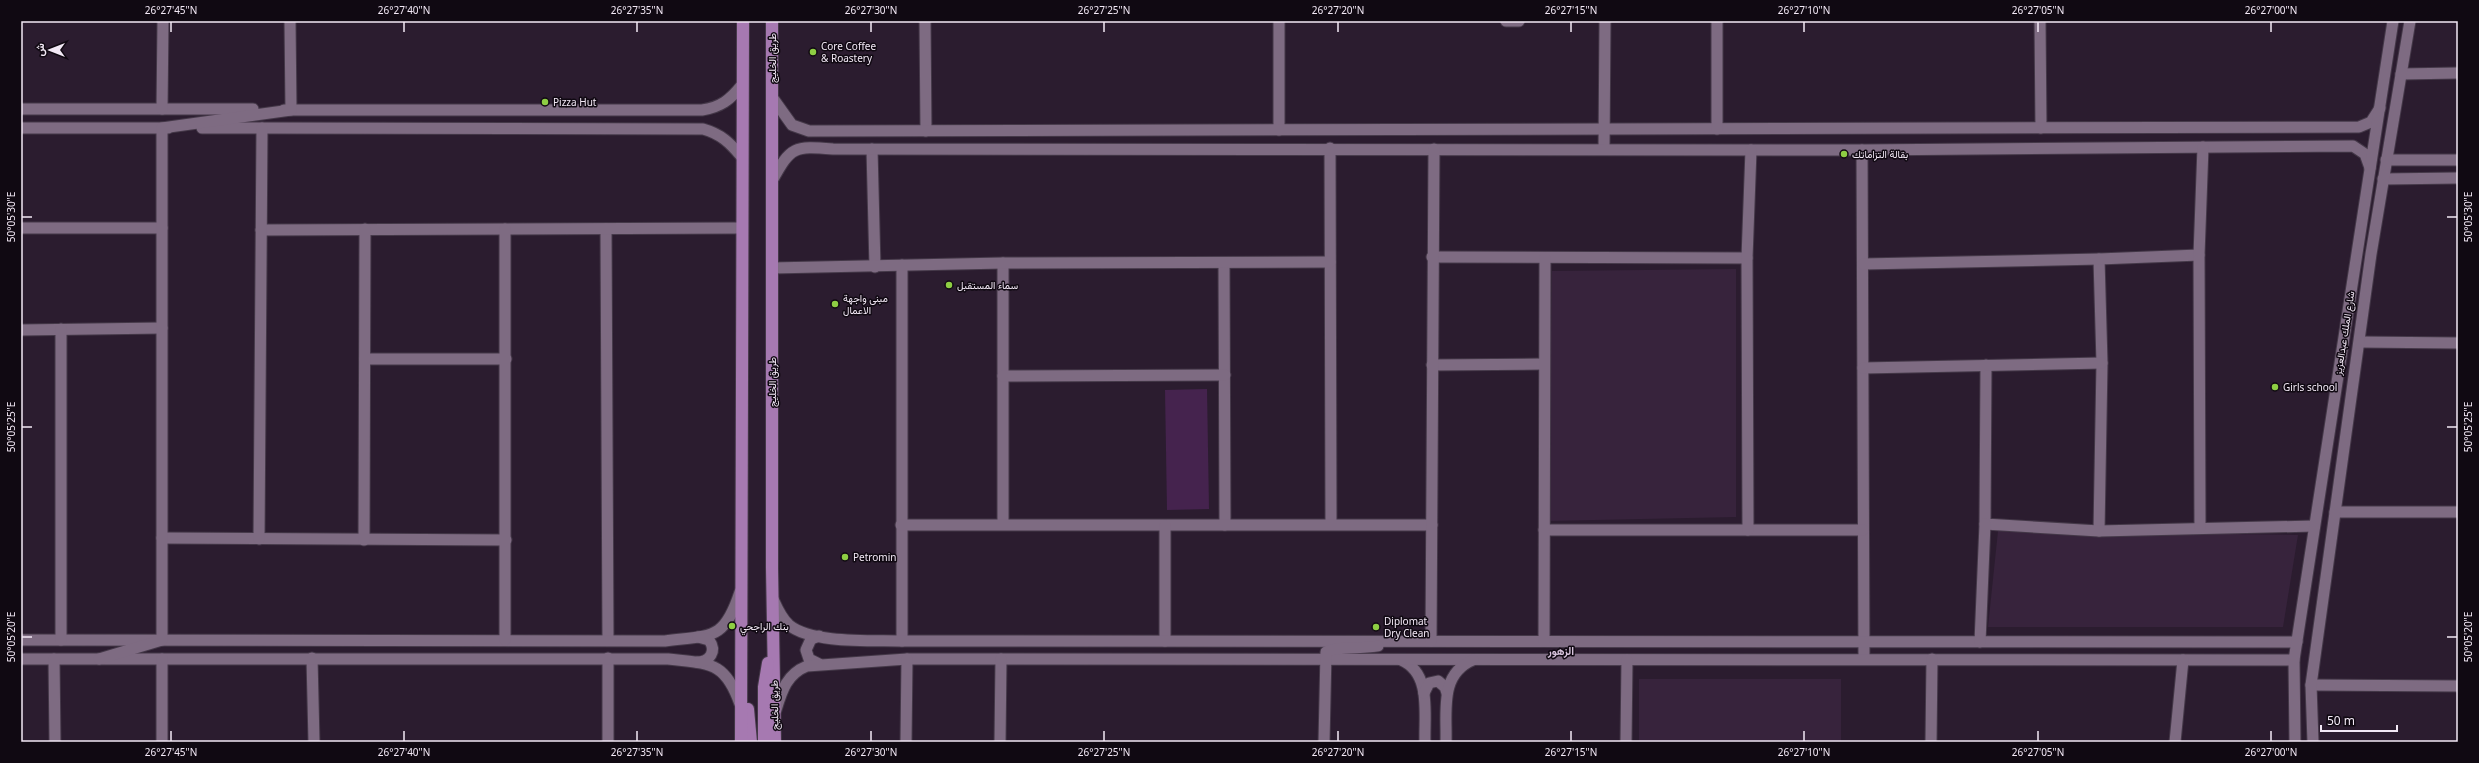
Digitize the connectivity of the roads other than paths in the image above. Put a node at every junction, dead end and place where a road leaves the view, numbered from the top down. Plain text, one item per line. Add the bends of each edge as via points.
1 (163, 21) edge
2 (290, 21) edge
3 (743, 21) edge
4 (772, 21) edge
5 (925, 21) edge
6 (1279, 21) edge
7 (1506, 21) edge
8 (1519, 21) edge
9 (1605, 21) edge
10 (1717, 21) edge
11 (2040, 21) edge
12 (2394, 21) edge
13 (2410, 21) edge
14 (2458, 73) edge
15 (2401, 74) junction
16 (742, 86) junction
17 (772, 96) junction
18 (2380, 108) junction
19 (21, 109) edge
20 (162, 109) junction
21 (291, 110) junction
22 (21, 128) edge
23 (162, 128) junction
24 (262, 128) junction
25 (2040, 128) junction
26 (1604, 129) junction
27 (1716, 129) junction
28 (1279, 130) junction
29 (859, 131) junction
30 (926, 131) junction
31 (1330, 148) junction
32 (2203, 148) junction
33 (848, 149) junction
34 (872, 149) junction
35 (1434, 149) junction
36 (1604, 149) junction
37 (1751, 150) junction
38 (1862, 150) junction
39 (741, 156) junction
40 (2386, 160) junction
41 (2458, 160) edge
42 (2370, 168) junction
43 (2458, 178) edge
44 (2383, 179) junction
45 (772, 181) junction
46 (21, 228) edge
47 (162, 228) junction
48 (742, 228) junction
49 (505, 229) junction
50 (606, 229) junction
51 (261, 230) junction
52 (365, 230) junction
53 (2199, 255) junction
54 (1432, 257) junction
55 (1545, 258) junction
56 (1747, 258) junction
57 (2099, 259) junction
58 (1330, 262) junction
59 (1003, 263) junction
60 (1224, 263) junction
61 (1863, 264) junction
62 (902, 265) junction
63 (875, 267) junction
64 (772, 268) junction
65 (162, 328) junction
66 (61, 329) junction
67 (21, 330) edge
68 (2360, 342) junction
69 (2458, 343) edge
70 (364, 359) junction
71 (506, 359) junction
72 (2102, 363) junction
73 (1544, 364) junction
74 (1432, 365) junction
75 (1986, 365) junction
76 (1863, 368) junction
77 (1004, 376) junction
78 (1225, 376) junction
79 (2336, 512) junction
80 (2458, 512) edge
81 (1003, 524) junction
82 (1331, 524) junction
83 (1985, 524) junction
84 (901, 525) junction
85 (1225, 525) junction
86 (1432, 525) junction
87 (1165, 526) junction
88 (2314, 526) junction
89 (2200, 527) junction
90 (1544, 530) junction
91 (1748, 530) junction
92 (1863, 530) junction
93 (2099, 531) junction
94 (162, 538) junction
95 (259, 539) junction
96 (364, 540) junction
97 (506, 540) junction
98 (742, 587) junction
99 (772, 594) junction
100 (773, 628) junction
101 (819, 636) junction
102 (692, 638) junction
103 (21, 640) edge
104 (61, 640) junction
105 (162, 640) junction
106 (505, 640) junction
107 (608, 640) junction
108 (902, 641) junction
109 (1165, 641) junction
110 (1396, 641) junction
111 (1431, 641) junction
112 (1544, 641) junction
113 (1864, 641) junction
114 (1980, 642) junction
115 (2297, 642) junction
116 (312, 658) junction
117 (608, 658) junction
118 (21, 659) edge
119 (54, 659) junction
120 (99, 659) junction
121 (162, 659) junction
122 (906, 659) junction
123 (1001, 659) junction
124 (1324, 659) junction
125 (1398, 659) junction
126 (1474, 659) junction
127 (1864, 659) junction
128 (1932, 659) junction
129 (1627, 660) junction
130 (2183, 660) junction
131 (2294, 660) junction
132 (692, 662) junction
133 (819, 664) junction
134 (742, 666) junction
135 (2311, 685) junction
136 (2458, 686) edge
137 (1424, 692) junction
138 (1447, 693) junction
139 (742, 710) junction
140 (775, 714) junction
141 (55, 742) edge
142 (162, 742) edge
143 (314, 742) edge
144 (608, 742) edge
145 (741, 742) edge
146 (751, 742) edge
147 (764, 742) edge
148 (775, 742) edge
149 (906, 742) edge
150 (1000, 742) edge
151 (1324, 742) edge
152 (1425, 742) edge
153 (1446, 742) edge
154 (1626, 742) edge
155 (1931, 742) edge
156 (2175, 742) edge
157 (2294, 742) edge
158 (2313, 742) edge

1 - 20 street
2 - 21 street
3 - 16 main road
4 - 17 main road, طريق الخليج
5 - 30 street
6 - 28 street
7 - 8 street
9 - 26 street
10 - 27 street
11 - 25 street
12 - 18 street, شارع الملك عبدالعزيز
13 - 15 street, شارع الملك عبدالعزيز
14 - 15 street
15 - 40 street, شارع الملك عبدالعزيز
16 - 21 street via 729,100 715,108 702,110
16 - 39 main road
17 - 29 street via 785,117 799,129
17 - 45 main road, طريق الخليج
18 - 25 street via 2371,122 2359,127
18 - 42 street, شارع الملك عبدالعزيز
19 - 20 street
20 - 21 street
21 - 23 street
22 - 23 street
23 - 24 street
23 - 47 street
24 - 39 street via 703,129 716,132
24 - 51 street
25 - 27 street
26 - 27 street
26 - 28 street
26 - 36 street
28 - 30 street
29 - 30 street
29 - 33 street via 850,138
31 - 34 street
31 - 35 street
31 - 58 street
32 - 38 street
32 - 42 street via 2353,146 2365,154
32 - 53 street
33 - 34 street
33 - 45 street via 810,147 792,151
34 - 63 street
35 - 36 street
35 - 54 street
36 - 37 street
37 - 38 street
37 - 56 street
38 - 61 street
39 - 48 main road
40 - 41 street
40 - 44 street, شارع الملك عبدالعزيز
42 - 88 street, شارع الملك عبدالعزيز
43 - 44 street
44 - 68 street, شارع الملك عبدالعزيز
45 - 64 main road, طريق الخليج
46 - 47 street
47 - 65 street
48 - 50 street
48 - 98 main road
49 - 50 street
49 - 52 street
49 - 71 street
50 - 107 street
51 - 52 street
51 - 95 street
52 - 70 street
53 - 57 street
53 - 89 street
54 - 55 street
54 - 74 street
55 - 56 street
55 - 73 street
56 - 91 street
57 - 61 street
57 - 72 street
58 - 60 street
58 - 82 street
59 - 60 street
59 - 62 street
59 - 77 street
60 - 78 street
61 - 76 street
62 - 63 street
62 - 84 street
63 - 64 street
64 - 99 main road, طريق الخليج
65 - 66 street
65 - 94 street
66 - 67 street
66 - 104 street
68 - 69 street
68 - 79 street, شارع الملك عبدالعزيز
70 - 71 street
70 - 96 street
71 - 97 street
72 - 75 street
72 - 93 street
73 - 74 street
73 - 90 street
74 - 86 street
75 - 76 street
75 - 83 street
76 - 92 street
77 - 78 street
77 - 81 street
78 - 85 street
79 - 80 street
79 - 135 street, شارع الملك عبدالعزيز
81 - 84 street
81 - 87 street
82 - 85 street
82 - 86 street
83 - 93 street
83 - 114 street
84 - 108 street
85 - 87 street
86 - 111 street
87 - 109 street
88 - 89 street
88 - 115 street, شارع الملك عبدالعزيز
89 - 93 street
90 - 91 street
90 - 112 street
91 - 92 street
92 - 113 street
94 - 95 street
94 - 105 street
95 - 96 street
96 - 97 street
97 - 106 street
98 - 102 street via 728,623 715,633
98 - 134 main road
99 - 100 main road, طريق الخليج
99 - 101 street via 778,610 788,624 800,632
100 - 140 main road, طريق الخليج
100 - 147 main road via 764,687
101 - 108 street
101 - 133 street via 811,639 806,650 809,659
102 - 107 street via 665,641
102 - 132 street via 706,638 711,643 712,650 707,661
103 - 104 street
104 - 105 street
105 - 106 street
105 - 120 street
106 - 107 street
108 - 109 street
109 - 110 street
110 - 111 street
110 - 124 street via 1364,649 1330,650 1326,652
111 - 112 street
112 - 113 street
113 - 114 street
113 - 127 street
114 - 115 street
115 - 131 street, شارع الملك عبدالعزيز
116 - 117 street
116 - 121 street
116 - 143 street
117 - 132 street
117 - 144 street
118 - 119 street
119 - 120 street
119 - 141 street
120 - 121 street
121 - 142 street
122 - 123 street
122 - 133 street
122 - 149 street
123 - 124 street
123 - 150 street
124 - 125 street
124 - 151 street
125 - 126 street
125 - 137 street via 1416,669
126 - 129 street
126 - 138 street via 1458,669 1449,682
127 - 128 street
127 - 129 street
128 - 130 street
128 - 155 street
129 - 154 street
130 - 131 street
130 - 156 street
131 - 157 street, شارع الملك عبدالعزيز
132 - 139 street via 713,666 725,674 734,688
133 - 140 street via 799,669 788,679
134 - 139 main road
134 - 146 main road
135 - 136 street
135 - 158 street, شارع الملك عبدالعزيز
137 - 138 street via 1429,683 1438,682 1446,687
137 - 152 street
138 - 153 street
139 - 145 main road
140 - 148 main road, طريق الخليج

